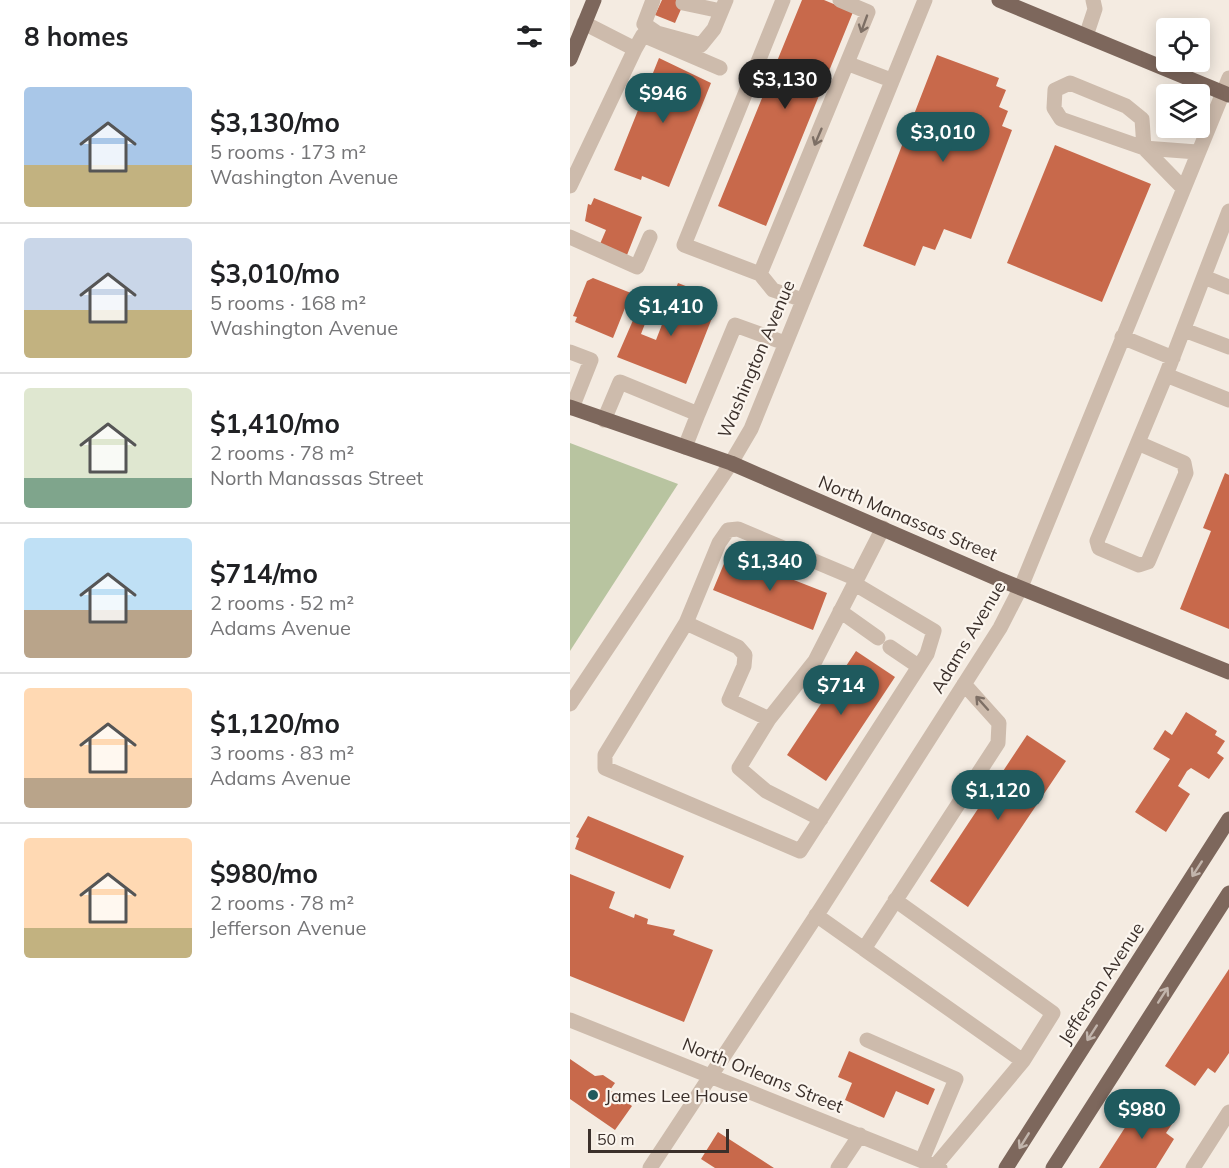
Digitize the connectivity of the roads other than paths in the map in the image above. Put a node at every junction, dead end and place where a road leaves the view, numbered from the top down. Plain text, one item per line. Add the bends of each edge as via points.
1 (594, 0) edge
2 (652, 0) edge
3 (783, 0) edge
4 (840, 0) edge
5 (924, 0) edge
6 (1093, 0) edge
7 (1008, 2) edge
8 (683, 3) dead end
9 (723, 5) edge
10 (585, 23) junction
11 (1086, 36) junction
12 (635, 49) junction
13 (570, 59) edge
14 (849, 64) junction
15 (720, 68) dead end
16 (1229, 78) edge
17 (891, 80) junction
18 (1226, 94) edge
19 (1144, 148) junction
20 (1197, 153) junction
21 (570, 186) edge
22 (1183, 188) junction
23 (1228, 219) edge
24 (570, 237) edge
25 (650, 237) dead end
26 (760, 274) junction
27 (1204, 277) junction
28 (1229, 287) edge
29 (803, 300) junction
30 (1184, 330) junction
31 (1122, 337) junction
32 (785, 343) junction
33 (1229, 347) edge
34 (570, 352) edge
35 (1173, 358) junction
36 (1166, 375) junction
37 (1229, 400) edge
38 (571, 407) edge
39 (699, 414) junction
40 (604, 420) junction
41 (1138, 443) junction
42 (685, 447) junction
43 (731, 463) junction
44 (883, 528) junction
45 (856, 581) junction
46 (1020, 588) junction
47 (840, 611) junction
48 (686, 623) junction
49 (918, 666) junction
50 (1229, 672) edge
51 (964, 684) junction
52 (570, 704) edge
53 (769, 719) junction
54 (821, 819) junction
55 (1229, 819) edge
56 (1229, 893) edge
57 (895, 900) junction
58 (816, 915) junction
59 (864, 949) junction
60 (570, 1020) edge
61 (867, 1040) dead end
62 (1023, 1061) junction
63 (710, 1074) junction
64 (1229, 1112) edge
65 (860, 1135) junction
66 (932, 1165) edge
67 (650, 1168) edge
68 (838, 1168) edge
69 (1006, 1168) edge
70 (1053, 1168) edge
71 (1193, 1168) edge

1 - 10 main road
2 - 9 street via 644,24 657,33 701,45 714,29
3 - 26 street via 684,245
4 -> 14 street via 868,12
5 - 17 street, Washington Avenue
6 - 11 street via 1095,9
7 - 11 main road
8 - 9 street
10 - 12 street
10 - 13 main road
11 - 18 main road
12 - 15 street via 642,35
12 - 21 street
14 - 17 street
14 -> 26 street
16 - 18 street, Adams Avenue
17 - 29 street, Washington Avenue
18 - 20 street, Adams Avenue
19 - 19 street via 1142,119 1126,106 1070,83 1055,90 1054,108 1061,119
19 - 20 street
19 - 22 street
20 - 22 street, Adams Avenue
22 - 31 street, Adams Avenue
23 - 27 street
24 - 25 street via 637,267
26 - 29 street via 772,290
27 - 28 street
27 - 30 street
29 - 32 street, Washington Avenue
30 - 33 street
30 - 35 street
31 - 35 street
31 - 46 street, Adams Avenue
32 - 39 street via 735,325
32 - 43 street, Washington Avenue via 751,429
34 - 38 street via 591,360
35 - 36 street
36 - 37 street
36 - 41 street
38 - 40 main road, North Manassas Street
39 - 40 street via 620,382
39 - 42 street
40 - 42 main road, North Manassas Street
41 - 41 street via 1097,541 1099,548 1139,565 1148,562 1186,473 1184,463
42 - 43 main road, North Manassas Street
43 - 44 main road, North Manassas Street
43 - 52 street, Washington Avenue
44 - 45 street
44 - 46 main road, North Manassas Street
45 - 47 street
45 - 48 street via 738,529 728,530
45 - 49 street via 934,631 927,654
46 - 50 main road, North Manassas Street
46 - 51 street, Adams Avenue
47 - 49 street
47 - 53 street via 814,661
48 - 53 street via 738,647 745,655 729,700
48 - 54 street via 605,755 605,768 800,851
49 - 54 street
57 -> 51 street via 998,744 999,723
51 - 58 street, Adams Avenue
53 - 54 street via 739,768 766,790
55 -> 69 main road, Jefferson Avenue
70 -> 56 main road
57 - 59 street
57 - 62 street via 1053,1013
58 - 59 street
58 - 63 street, Adams Avenue
59 - 62 street
60 - 63 street, North Orleans Street
61 - 66 street via 956,1079
62 - 66 street
63 - 65 street, North Orleans Street
63 - 67 street, Adams Avenue
64 - 71 street
65 - 66 street, North Orleans Street
65 - 68 street

